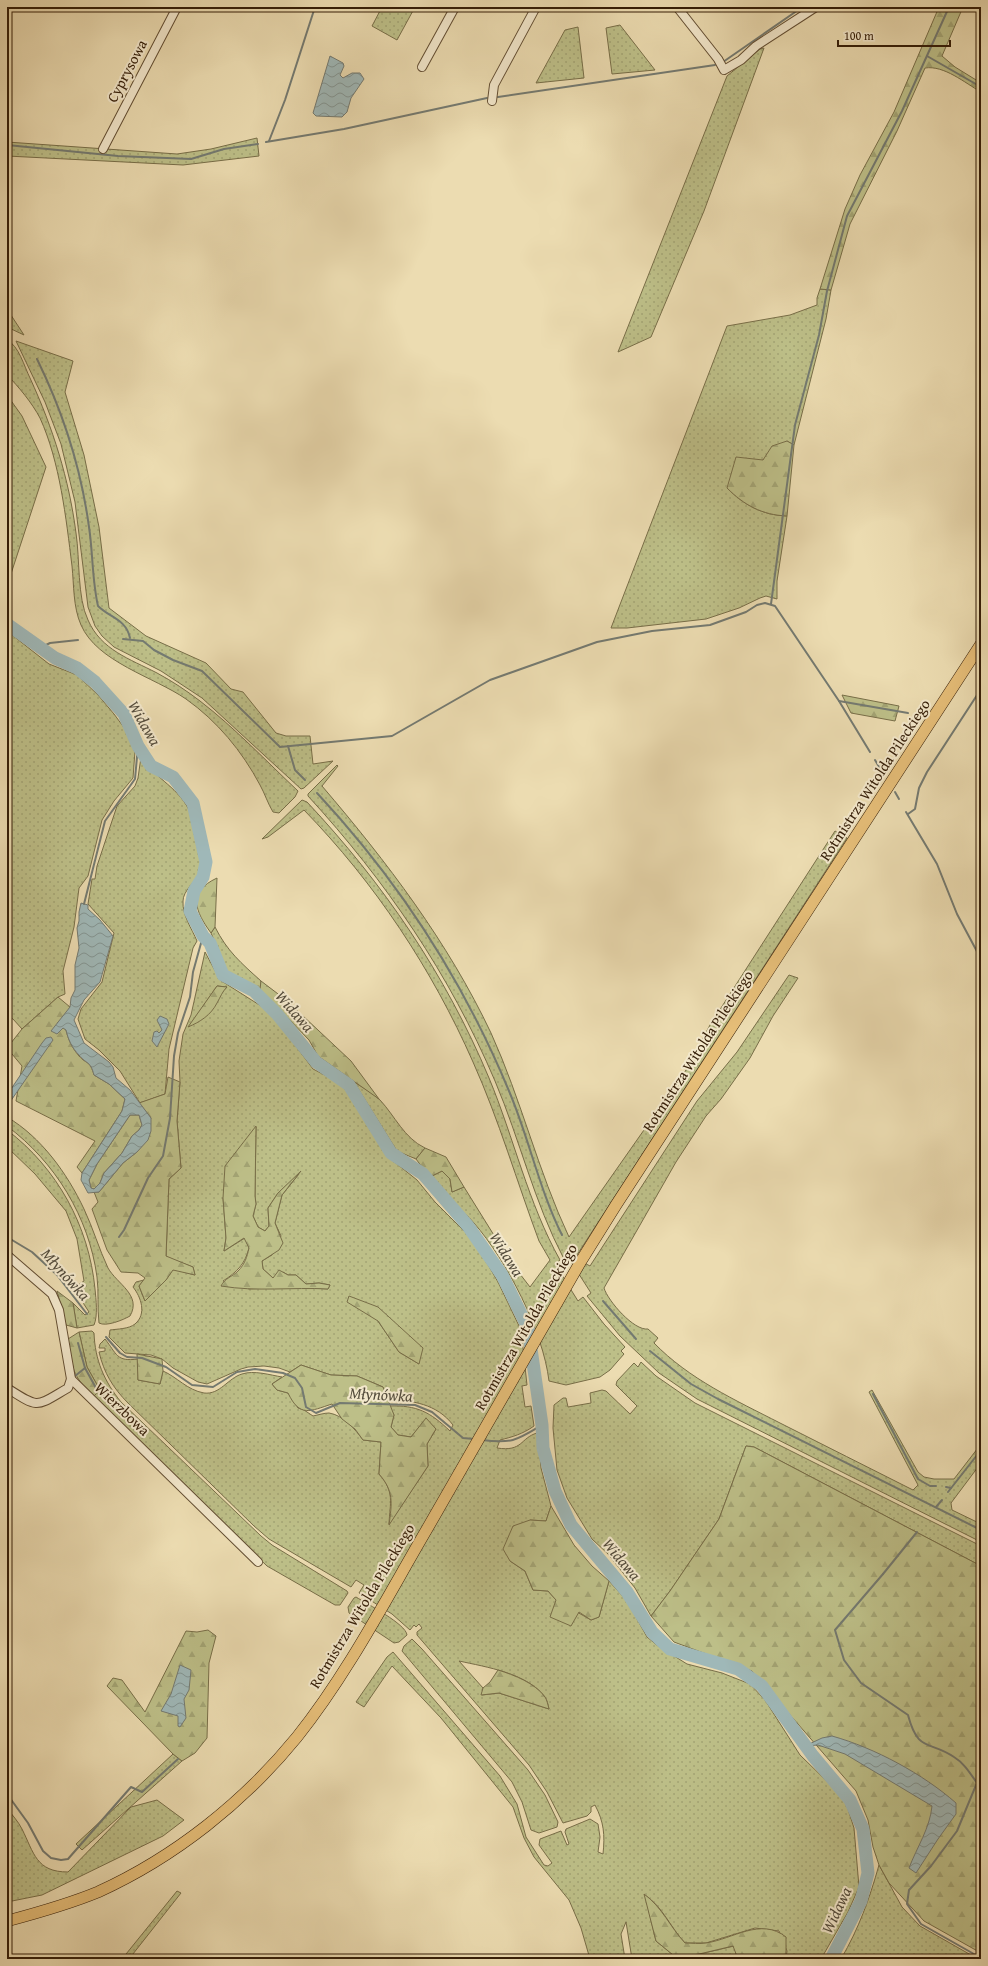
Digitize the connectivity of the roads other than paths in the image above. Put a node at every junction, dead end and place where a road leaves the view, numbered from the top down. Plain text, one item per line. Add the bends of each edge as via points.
1 (177, 7) edge
2 (455, 7) edge
3 (536, 7) edge
4 (816, 7) edge
5 (681, 8) edge
6 (422, 66) dead end
7 (492, 101) dead end
8 (103, 149) dead end
9 (981, 644) edge
10 (7, 1255) edge
11 (71, 1379) junction
12 (7, 1388) edge
13 (258, 1562) dead end
14 (7, 1921) edge

1 - 8 street, Cyprysowa
2 - 6 street
3 - 7 street via 494,85
4 - 5 street via 724,70
9 - 14 main road, Rotmistrza Witolda Pileckiego via 634,1178 582,1262 366,1635 296,1737 241,1798 157,1859 97,1892
10 - 11 street via 52,1294 59,1310
11 - 12 street via 68,1388 38,1404 30,1403
11 - 13 street, Wierzbowa

